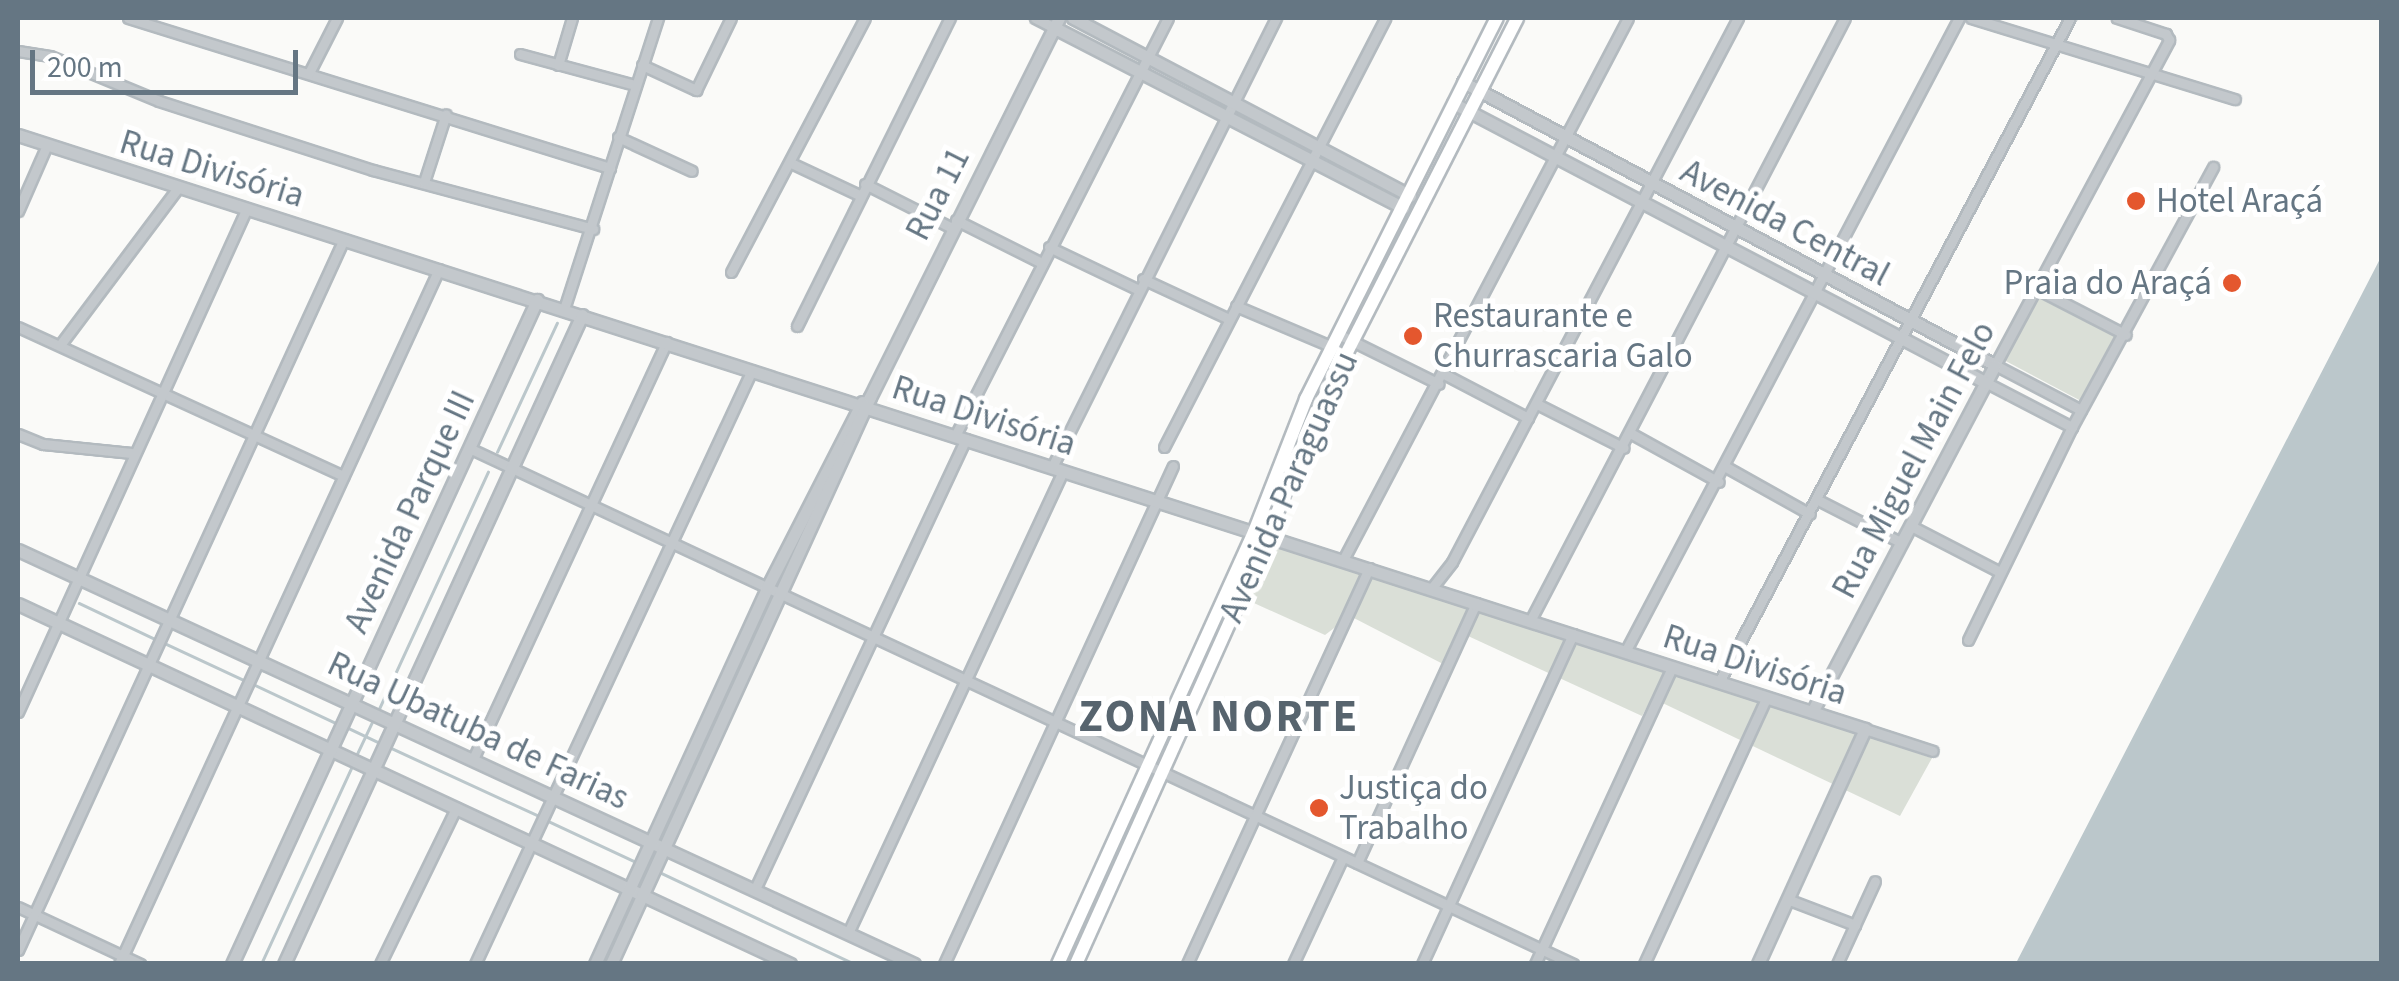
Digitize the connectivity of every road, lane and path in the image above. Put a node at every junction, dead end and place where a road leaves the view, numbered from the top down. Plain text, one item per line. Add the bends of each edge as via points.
1 (128, 18) edge
2 (337, 18) edge
3 (572, 18) edge
4 (658, 18) edge
5 (731, 18) edge
6 (865, 18) edge
7 (950, 18) edge
8 (1034, 18) edge
9 (1073, 18) edge
10 (1168, 18) edge
11 (1276, 18) edge
12 (1385, 18) edge
13 (1497, 18) edge
14 (1517, 18) edge
15 (1628, 18) edge
16 (1738, 18) edge
17 (1845, 18) edge
18 (1959, 18) edge
19 (1970, 18) edge
20 (2070, 18) edge
21 (2116, 18) edge
22 (1056, 22) edge
23 (2057, 46) junction
24 (18, 51) edge
25 (520, 54) dead end
26 (1149, 54) junction
27 (558, 65) junction
28 (642, 66) junction
29 (1140, 73) junction
30 (309, 74) junction
31 (2152, 75) junction
32 (1463, 82) junction
33 (635, 85) junction
34 (1479, 91) junction
35 (1234, 98) junction
36 (2236, 99) dead end
37 (1453, 104) junction
38 (1468, 111) junction
39 (446, 114) junction
40 (1226, 117) junction
41 (18, 135) edge
42 (618, 138) junction
43 (1564, 138) junction
44 (1319, 143) junction
45 (46, 145) junction
46 (1554, 156) junction
47 (1310, 161) junction
48 (792, 163) junction
49 (2212, 167) dead end
50 (610, 168) junction
51 (692, 171) dead end
52 (424, 182) junction
53 (1651, 183) junction
54 (865, 184) junction
55 (176, 189) junction
56 (859, 196) junction
57 (1407, 202) junction
58 (1641, 202) junction
59 (246, 210) junction
60 (18, 212) edge
61 (954, 224) junction
62 (1736, 228) junction
63 (593, 229) junction
64 (344, 239) junction
65 (1050, 247) junction
66 (1728, 247) junction
67 (1042, 263) junction
68 (439, 269) junction
69 (730, 272) dead end
70 (1823, 274) junction
71 (1142, 279) junction
72 (2035, 288) junction
73 (1137, 290) junction
74 (1816, 293) junction
75 (537, 300) junction
76 (1236, 306) junction
77 (564, 309) junction
78 (582, 315) junction
79 (1229, 319) junction
80 (1910, 320) junction
81 (796, 326) dead end
82 (18, 327) edge
83 (2126, 335) junction
84 (1900, 337) junction
85 (667, 342) junction
86 (1343, 344) junction
87 (60, 345) junction
88 (1995, 365) junction
89 (752, 370) junction
90 (1441, 379) junction
91 (1987, 382) junction
92 (161, 389) junction
93 (865, 403) junction
94 (1537, 404) junction
95 (2082, 410) junction
96 (1528, 418) junction
97 (2072, 427) junction
98 (251, 432) junction
99 (18, 434) edge
100 (1632, 434) junction
101 (960, 438) junction
102 (1164, 447) dead end
103 (469, 448) junction
104 (1624, 448) junction
105 (132, 453) junction
106 (1173, 466) dead end
107 (1726, 468) junction
108 (1058, 469) junction
109 (513, 470) junction
110 (343, 476) junction
111 (1718, 482) junction
112 (1818, 500) junction
113 (1156, 501) junction
114 (590, 506) junction
115 (1810, 514) junction
116 (1911, 526) junction
117 (1261, 535) junction
118 (668, 542) junction
119 (1902, 542) junction
120 (18, 550) edge
121 (1343, 560) junction
122 (1369, 568) junction
123 (1998, 572) junction
124 (79, 583) junction
125 (768, 588) junction
126 (1431, 589) junction
127 (782, 596) junction
128 (1476, 603) junction
129 (18, 604) edge
130 (61, 620) junction
131 (1530, 620) junction
132 (165, 623) junction
133 (1573, 634) junction
134 (871, 637) junction
135 (1968, 640) dead end
136 (1625, 652) junction
137 (150, 660) junction
138 (262, 662) junction
139 (1672, 667) junction
140 (963, 680) junction
141 (1719, 682) junction
142 (1768, 697) junction
143 (357, 706) junction
144 (241, 708) junction
145 (18, 712) edge
146 (1812, 712) junction
147 (389, 721) junction
148 (1054, 722) junction
149 (1865, 729) junction
150 (336, 748) junction
151 (1933, 750) dead end
152 (473, 759) junction
153 (377, 764) junction
154 (1148, 766) junction
155 (1162, 772) junction
156 (552, 796) junction
157 (456, 808) junction
158 (1255, 816) junction
159 (532, 838) junction
160 (649, 846) junction
161 (663, 855) junction
162 (1343, 857) junction
163 (1357, 863) junction
164 (1875, 881) dead end
165 (638, 887) junction
166 (755, 890) junction
167 (1787, 898) junction
168 (1448, 906) junction
169 (18, 908) edge
170 (34, 914) junction
171 (1855, 924) junction
172 (848, 933) junction
173 (1542, 949) junction
174 (18, 950) edge
175 (121, 959) edge
176 (140, 964) edge
177 (232, 964) edge
178 (284, 964) edge
179 (380, 964) edge
180 (475, 964) edge
181 (595, 964) edge
182 (611, 964) edge
183 (790, 964) edge
184 (914, 964) edge
185 (944, 964) edge
186 (1058, 964) edge
187 (1076, 964) edge
188 (1187, 964) edge
189 (1293, 964) edge
190 (1422, 964) edge
191 (1535, 964) edge
192 (1573, 964) edge
193 (1644, 964) edge
194 (1758, 964) edge
195 (1837, 964) edge

1 - 30 street
2 - 30 street
3 - 27 street
4 - 28 street
5 - 28 street via 696,90
6 - 48 street
7 - 54 street
8 - 22 street
9 - 26 street
10 - 26 street
11 - 35 street
12 - 44 street
13 - 32 main road, Avenida Paraguassu
14 - 34 main road, Avenida Paraguassu
15 - 43 street
16 - 53 street
17 - 62 street
18 - 70 street
19 - 23 street
20 - 23 street
21 - 31 street, Rua Miguel Main Felo via 2168,37
22 - 29 street
22 - 61 street, Rua 11
23 - 31 street
23 - 80 street
24 - 52 street via 50,56 160,101
25 - 27 street
26 - 29 street
26 - 35 street
27 - 33 street
28 - 33 street
29 - 40 street
29 - 65 street
30 - 39 street
31 - 36 street
31 - 72 street, Rua Miguel Main Felo
32 - 34 street, Avenida Central
32 - 37 main road, Avenida Paraguassu
33 - 42 street
34 - 38 main road, Avenida Paraguassu
34 - 43 street, Avenida Central
35 - 40 street
35 - 44 street
37 - 38 street, Avenida Central
37 - 57 main road, Avenida Paraguassu
38 - 46 street, Avenida Central
38 - 86 main road, Avenida Paraguassu
39 - 50 street
39 - 52 street
40 - 47 street
40 - 71 street
41 - 45 street, Rua Divisória
42 - 50 street
42 - 51 street
43 - 46 street
43 - 53 street, Avenida Central
44 - 47 street
44 - 57 street
45 - 55 street, Rua Divisória
45 - 60 street
46 - 58 street, Avenida Central
46 - 90 street
47 - 57 street
47 - 76 street
48 - 56 street
48 - 69 street
49 - 83 street
50 - 63 street
52 - 63 street
53 - 58 street
53 - 62 street, Avenida Central
54 - 56 street
54 - 61 street
55 - 59 street, Rua Divisória
55 - 87 street
56 - 81 street
57 - 86 main road, Avenida Paraguassu
58 - 66 street, Avenida Central
58 - 94 street
59 - 64 street, Rua Divisória
59 - 92 street
61 - 67 street
61 - 93 street, Rua 11
62 - 66 street
62 - 70 street, Avenida Central
63 - 77 street
64 - 68 street, Rua Divisória
64 - 98 street
65 - 67 street
65 - 73 street
66 - 74 street, Avenida Central
66 - 100 street
67 - 101 street
68 - 75 street, Rua Divisória
68 - 110 street
70 - 74 street
70 - 80 street, Avenida Central
71 - 73 street
71 - 79 street
72 - 83 street
72 - 88 street, Rua Miguel Main Felo
73 - 108 street
74 - 84 street, Avenida Central
74 - 107 street
75 - 77 street, Rua Divisória
75 - 103 street, Avenida Parque III
76 - 79 street
76 - 86 street
77 - 78 street, Rua Divisória
78 - 85 street, Rua Divisória
78 - 109 street
79 - 102 street
80 - 84 street
80 - 88 street, Avenida Central
82 - 87 street
83 - 95 street
84 - 91 street, Avenida Central
84 - 112 street
85 - 89 street, Rua Divisória
85 - 114 street
86 - 90 street
86 - 117 main road, Avenida Paraguassu
87 - 92 street
88 - 91 street, Rua Miguel Main Felo
88 - 95 street, Avenida Central
89 - 93 street, Rua Divisória
89 - 118 street
90 - 96 street
90 - 121 street
91 - 97 street, Avenida Central
91 - 116 street, Rua Miguel Main Felo
92 - 98 street
92 - 105 street
93 - 101 street, Rua Divisória
93 - 125 street
93 - 127 street
94 - 96 street
94 - 104 street
95 - 97 street
96 - 126 street
97 - 123 street
98 - 110 street
98 - 132 street
99 - 105 street via 43,444
100 - 104 street
100 - 111 street
101 - 108 street, Rua Divisória
101 - 134 street
103 - 109 street
103 - 143 street, Avenida Parque III
104 - 131 street
105 - 124 street
106 - 113 street
107 - 111 street
107 - 115 street
108 - 113 street, Rua Divisória
108 - 140 street
109 - 114 street
109 - 147 street
110 - 138 street
111 - 136 street
112 - 115 street
112 - 119 street
113 - 117 street, Rua Divisória
113 - 148 street
114 - 118 street
114 - 152 street
115 - 141 street
116 - 119 street, Rua Miguel Main Felo
116 - 123 street
117 - 121 street, Rua Divisória
117 - 154 main road, Avenida Paraguassu
117 - 155 main road, Avenida Paraguassu
118 - 125 street
118 - 156 street
119 - 146 street, Rua Miguel Main Felo
120 - 124 street, Rua Ubatuba de Farias
121 - 122 street, Rua Divisória
122 - 126 street, Rua Divisória
122 - 158 street
123 - 135 street
124 - 130 street
124 - 132 street, Rua Ubatuba de Farias
125 - 127 street
125 - 160 street
126 - 128 street, Rua Divisória
127 - 134 street
127 - 161 street
128 - 131 street, Rua Divisória
128 - 163 street
129 - 130 street
130 - 137 street
130 - 145 street
131 - 133 street, Rua Divisória
132 - 137 street
132 - 138 street, Rua Ubatuba de Farias
133 - 136 street, Rua Divisória
133 - 168 street
134 - 140 street
134 - 166 street
136 - 139 street, Rua Divisória
137 - 144 street
137 - 170 street
138 - 143 street, Rua Ubatuba de Farias
138 - 144 street
139 - 141 street, Rua Divisória
139 - 173 street
140 - 148 street
140 - 172 street
141 - 142 street, Rua Divisória
142 - 146 street, Rua Divisória
142 - 193 street
143 - 147 street, Rua Ubatuba de Farias
143 - 150 street, Avenida Parque III
144 - 150 street
144 - 175 street
146 - 149 street, Rua Divisória
147 - 152 street, Rua Ubatuba de Farias
147 - 153 street
148 - 154 street
148 - 185 street
149 - 151 street, Rua Divisória
149 - 167 street
150 - 153 street via 359,764
150 - 177 street, Avenida Parque III
152 - 156 street, Rua Ubatuba de Farias
153 - 157 street
153 - 178 street
154 - 155 street
154 - 186 main road, Avenida Paraguassu
155 - 158 street
155 - 187 main road, Avenida Paraguassu
156 - 159 street
156 - 160 street, Rua Ubatuba de Farias
157 - 159 street
157 - 179 street
158 - 162 street
158 - 188 street
159 - 165 street
159 - 180 street
160 - 161 street, Rua Ubatuba de Farias
160 - 165 street
161 - 165 street
161 - 166 street, Rua Ubatuba de Farias
162 - 163 street
162 - 189 street
163 - 168 street
164 - 171 street
165 - 181 street
165 - 182 street
165 - 183 street
166 - 172 street, Rua Ubatuba de Farias
167 - 171 street
167 - 194 street
168 - 173 street
168 - 190 street
169 - 170 street
170 - 174 street
170 - 175 street
171 - 195 street
172 - 184 street, Rua Ubatuba de Farias
173 - 191 street
173 - 192 street
175 - 176 street

